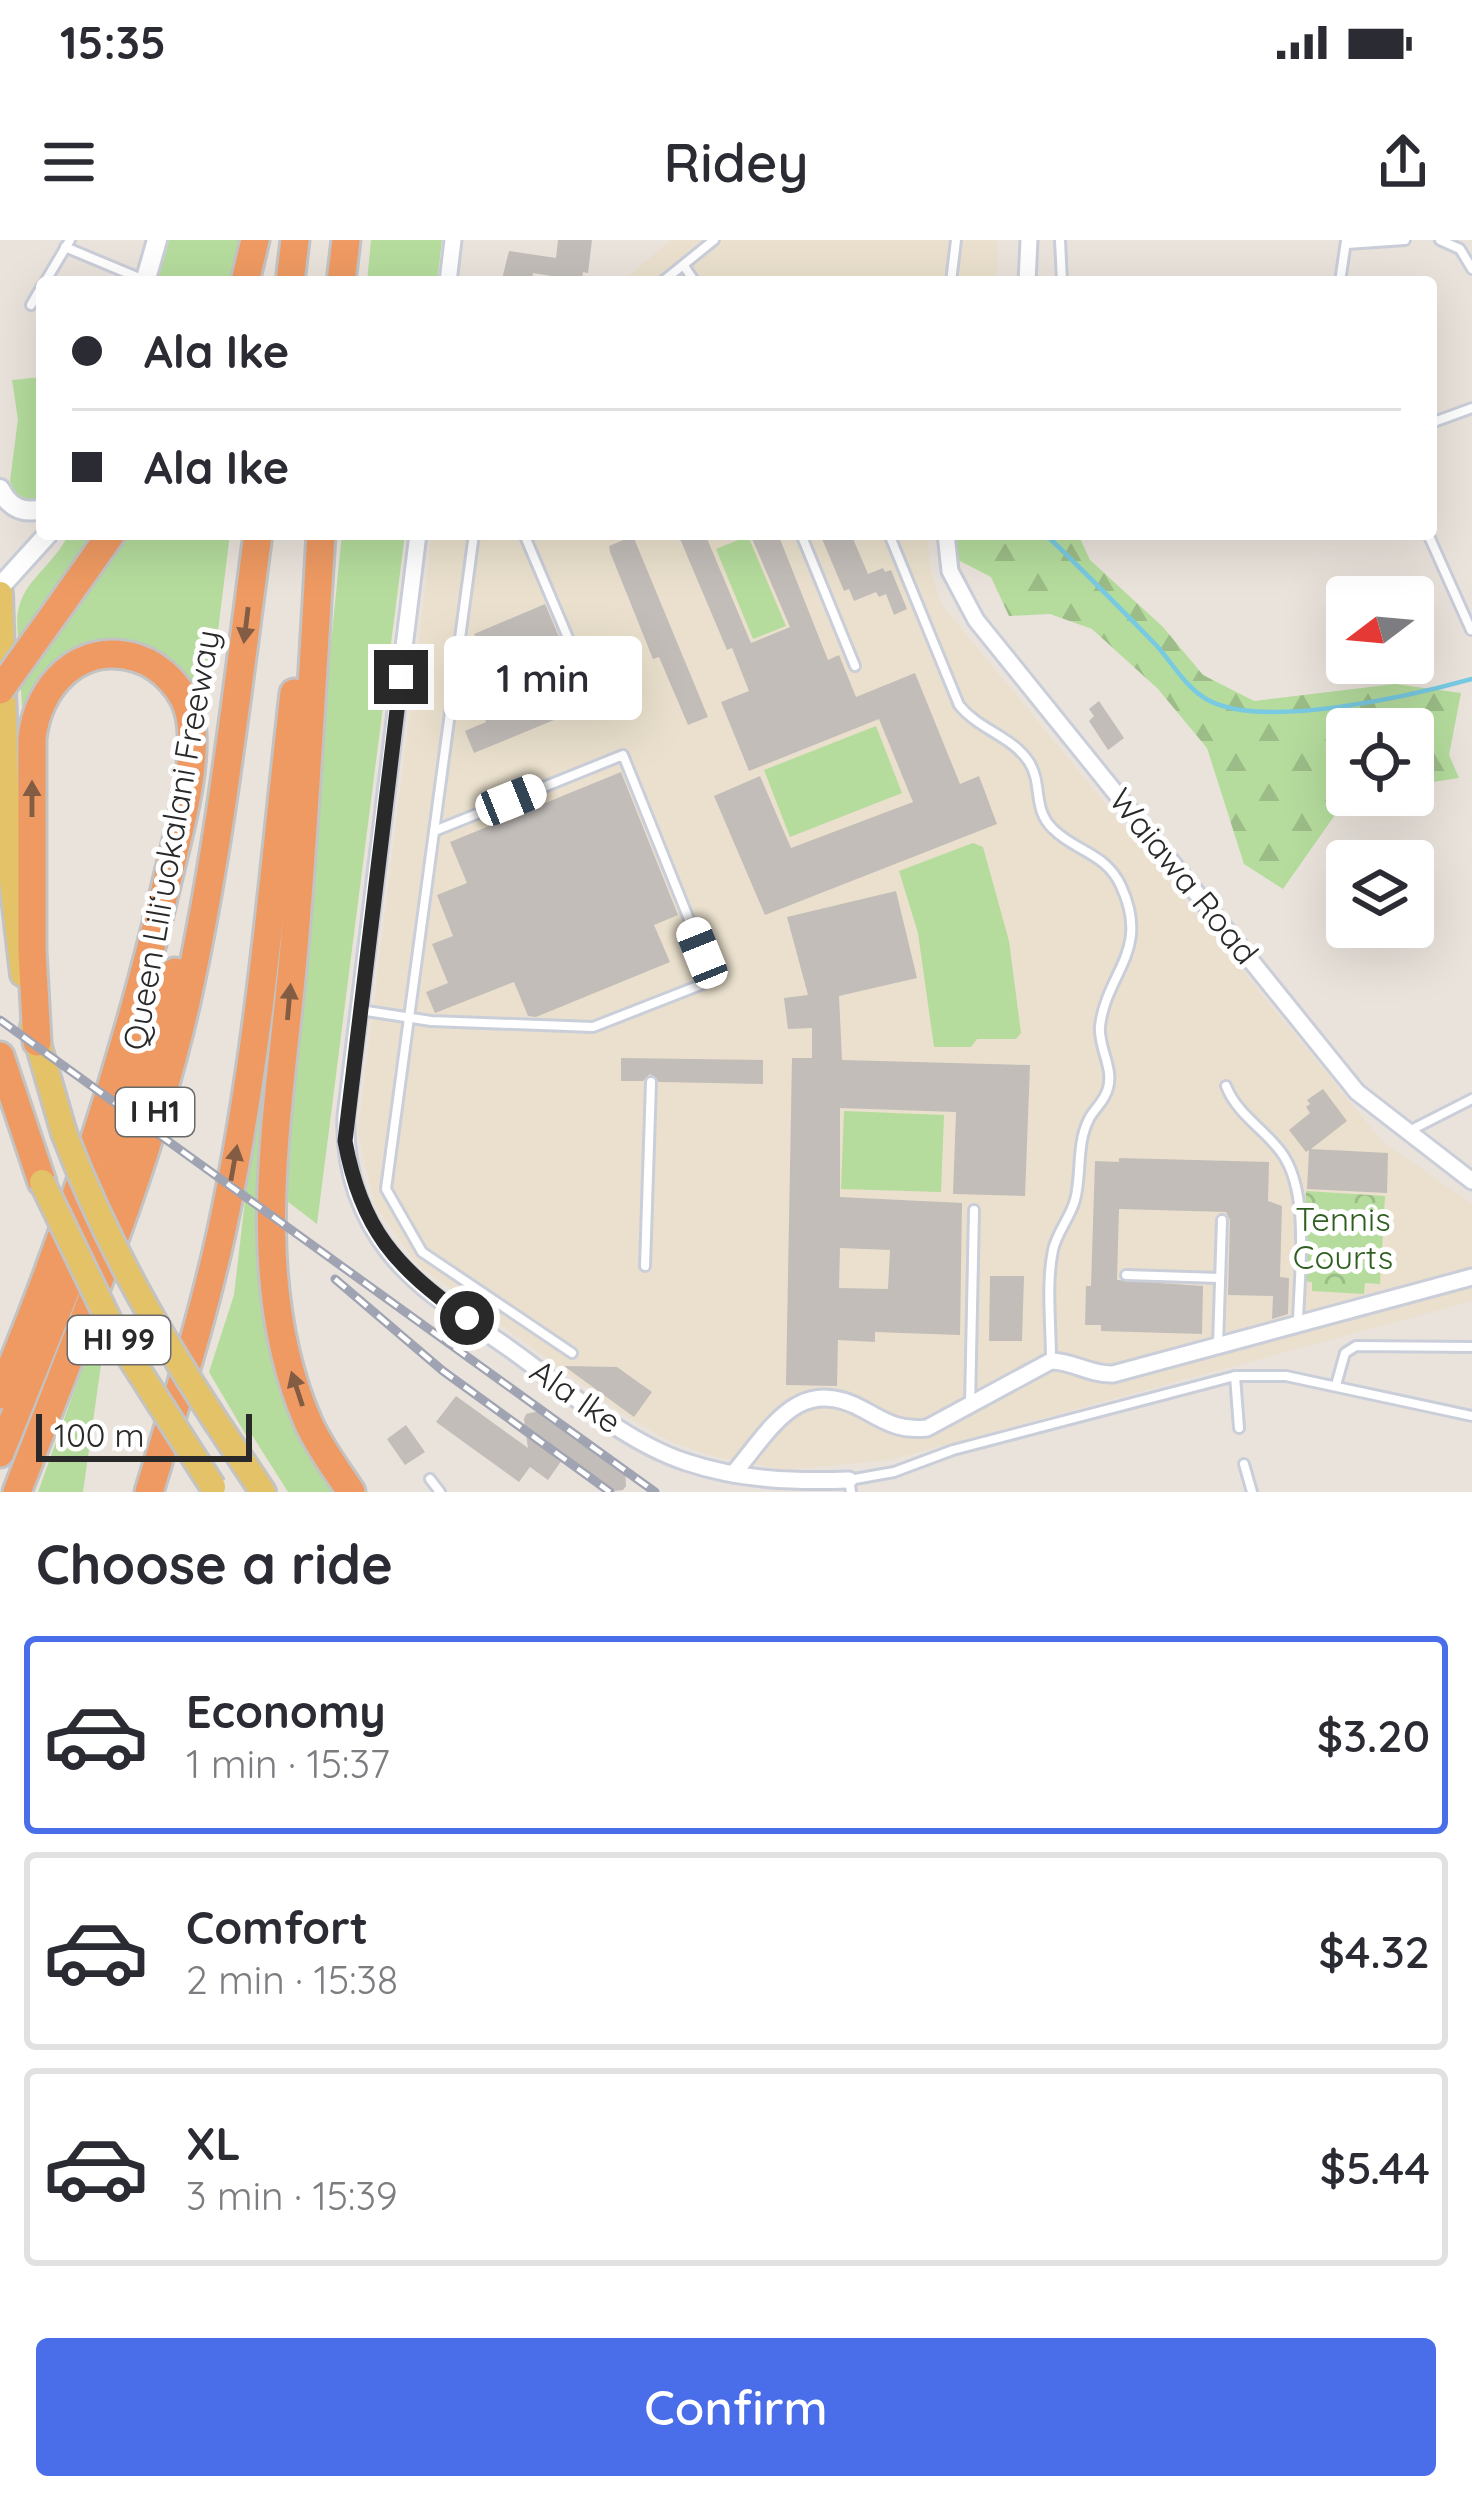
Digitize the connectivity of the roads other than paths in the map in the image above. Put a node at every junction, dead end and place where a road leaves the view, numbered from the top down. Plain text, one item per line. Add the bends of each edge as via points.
1 (157, 240) edge
2 (255, 240) edge
3 (295, 240) edge
4 (346, 240) edge
5 (453, 240) edge
6 (715, 240) edge
7 (956, 240) edge
8 (1029, 240) edge
9 (1060, 240) edge
10 (1405, 240) edge
11 (1440, 240) edge
12 (1346, 242) edge
13 (68, 243) edge
14 (684, 266) junction
15 (1472, 269) edge
16 (48, 276) edge
17 (135, 276) edge
18 (146, 276) edge
19 (246, 276) edge
20 (291, 276) edge
21 (341, 276) edge
22 (449, 276) edge
23 (670, 276) edge
24 (691, 276) edge
25 (952, 276) edge
26 (1027, 276) edge
27 (1062, 276) edge
28 (1341, 276) edge
29 (36, 296) edge
30 (31, 305) dead end
31 (1472, 407) edge
32 (1437, 421) edge
33 (0, 489) edge
34 (36, 510) edge
35 (43, 540) edge
36 (107, 540) edge
37 (257, 540) edge
38 (311, 540) edge
39 (321, 540) edge
40 (417, 540) edge
41 (473, 540) edge
42 (527, 540) edge
43 (803, 540) edge
44 (891, 540) edge
45 (947, 540) edge
46 (1431, 540) edge
47 (0, 591) edge
48 (1460, 605) junction
49 (1472, 608) edge
50 (1472, 630) edge
51 (855, 666) dead end
52 (0, 690) edge
53 (596, 706) dead end
54 (234, 716) junction
55 (436, 830) junction
56 (360, 1010) junction
57 (408, 1018) junction
58 (37, 1042) junction
59 (0, 1056) edge
60 (0, 1081) edge
61 (651, 1082) dead end
62 (1226, 1086) dead end
63 (1472, 1100) edge
64 (1408, 1132) junction
65 (1472, 1181) edge
66 (42, 1182) junction
67 (75, 1208) junction
68 (974, 1210) dead end
69 (1222, 1220) dead end
70 (645, 1266) dead end
71 (1126, 1275) dead end
72 (1472, 1277) edge
73 (211, 1278) junction
74 (1220, 1278) junction
75 (1298, 1324) junction
76 (1218, 1345) junction
77 (1472, 1347) edge
78 (572, 1352) dead end
79 (0, 1354) edge
80 (1051, 1361) junction
81 (1235, 1376) junction
82 (1336, 1385) junction
83 (0, 1395) edge
84 (970, 1406) junction
85 (1472, 1416) edge
86 (1240, 1428) dead end
87 (0, 1453) edge
88 (1244, 1464) dead end
89 (733, 1474) junction
90 (430, 1479) dead end
91 (850, 1486) edge
92 (215, 1490) edge
93 (17, 1492) edge
94 (137, 1492) edge
95 (149, 1492) edge
96 (265, 1492) edge
97 (351, 1492) edge
98 (440, 1492) edge
99 (1252, 1492) edge

1 - 18 street
2 - 19 highway
3 - 20 highway
4 - 21 highway
5 - 22 street
6 - 14 lane
7 - 25 lane
8 - 26 street
9 - 27 lane
10 - 12 lane
11 - 15 lane via 1460,249
12 - 28 lane
13 - 16 lane
13 - 17 lane
14 - 23 lane
14 - 24 lane
29 - 30 lane
31 - 32 lane
33 - 34 street via 17,508
35 - 47 street
36 - 52 highway, bridge
37 -> 54 highway, Queen Liliʻuokalani Freeway / I H1
73 -> 38 highway, I H1 via 254,1044
97 -> 39 highway via 292,1378 276,1301 272,1198
40 - 56 street, Ala Ike
41 - 55 lane
42 - 53 lane
43 - 51 lane
44 - 80 lane via 959,705 1020,751 1037,783 1041,815 1109,867 1130,914 1127,959 1100,1024 1108,1089 1082,1137 1074,1206 1054,1246
45 - 64 street, Waiawa Road via 950,571 976,620 1357,1092
46 - 48 lane
47 - 58 main road, HI 99 via 8,845
48 - 49 lane
48 - 50 lane
54 - 87 highway via 148,1063
54 - 93 highway, Queen Liliʻuokalani Freeway / I H1 via 169,1068
55 - 57 lane
55 - 57 lane via 622,754 711,974 593,1028
56 - 57 lane
56 - 89 street, Ala Ike via 345,1141 353,1184 388,1251 433,1294 636,1438
57 - 78 lane via 386,1189 422,1252
58 -> 67 highway via 36,710 76,664 137,658 180,691 193,747 132,1030
58 - 96 main road, HI 99, bridge via 64,1133 135,1291
59 - 66 highway
60 - 66 main road, HI 99
61 - 70 lane
62 - 75 lane via 1280,1150 1300,1207
63 - 64 lane
64 - 65 street, Waiawa Road
66 - 92 main road, HI 99, bridge via 117,1337
67 - 79 highway
67 - 83 highway
68 - 84 lane
69 - 74 lane
71 - 74 lane
72 - 75 street
73 - 94 highway
73 - 95 highway, I H1
74 - 76 lane
75 - 76 street
76 - 80 street via 1113,1374
77 - 82 lane via 1357,1346 1345,1353
80 - 84 street
81 - 82 lane, Ala Ike
81 - 86 lane
81 - 91 lane, Ala Ike via 953,1450
82 - 85 lane, Ala Ike
84 - 89 street via 908,1430 849,1401 817,1396 787,1411
88 - 99 lane
89 - 91 street, Ala Ike
90 - 98 lane

